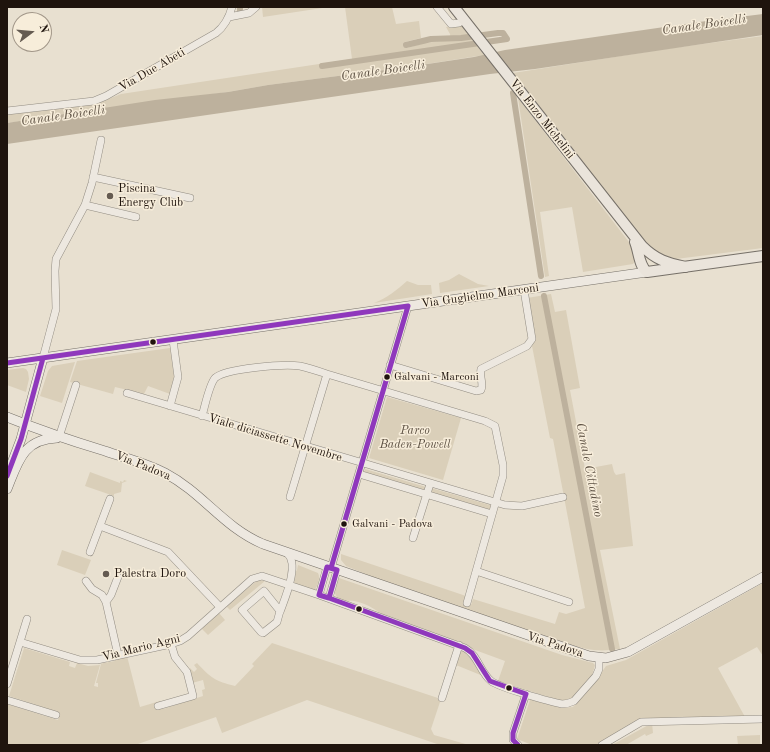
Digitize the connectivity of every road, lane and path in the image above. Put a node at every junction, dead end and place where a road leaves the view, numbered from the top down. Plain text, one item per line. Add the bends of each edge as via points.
1 (232, 7) edge
2 (256, 7) edge
3 (437, 7) edge
4 (454, 7) edge
5 (229, 17) junction
6 (459, 23) dead end
7 (7, 111) edge
8 (101, 140) dead end
9 (93, 177) junction
10 (190, 198) dead end
11 (85, 205) junction
12 (136, 217) dead end
13 (630, 232) junction
14 (645, 250) junction
15 (763, 256) edge
16 (640, 261) junction
17 (686, 267) junction
18 (647, 272) junction
19 (622, 276) junction
20 (524, 290) junction
21 (408, 306) junction
22 (173, 340) junction
23 (44, 358) junction
24 (7, 363) edge
25 (390, 365) junction
26 (327, 374) junction
27 (76, 385) dead end
28 (383, 391) junction
29 (127, 393) dead end
30 (170, 406) junction
31 (202, 416) junction
32 (7, 417) edge
33 (26, 425) junction
34 (60, 437) junction
35 (305, 446) junction
36 (362, 464) junction
37 (359, 474) junction
38 (7, 476) edge
39 (430, 484) junction
40 (7, 489) edge
41 (427, 494) junction
42 (290, 497) dead end
43 (563, 497) dead end
44 (110, 499) dead end
45 (495, 503) junction
46 (492, 514) junction
47 (100, 526) junction
48 (413, 538) dead end
49 (90, 552) dead end
50 (286, 553) junction
51 (332, 568) junction
52 (476, 571) junction
53 (118, 577) dead end
54 (763, 577) edge
55 (86, 581) dead end
56 (289, 586) junction
57 (319, 595) junction
58 (329, 598) junction
59 (106, 602) junction
60 (569, 602) dead end
61 (466, 603) dead end
62 (220, 607) junction
63 (280, 612) junction
64 (27, 619) dead end
65 (20, 642) junction
66 (171, 644) junction
67 (462, 646) junction
68 (118, 655) junction
69 (599, 658) junction
70 (7, 684) edge
71 (526, 694) junction
72 (442, 698) dead end
73 (7, 700) edge
74 (158, 706) dead end
75 (56, 715) dead end
76 (763, 719) edge
77 (517, 744) edge
78 (602, 745) edge

1 - 5 street, Via Due Abeti
2 - 5 street via 249,13
3 - 6 street via 451,24
4 - 13 main road, Via Enzo Michelini
5 - 7 street, Via Due Abeti via 216,33 102,98
8 - 9 street
9 - 10 street
9 - 11 street
11 - 12 street
11 - 23 street via 56,259 56,309
13 - 14 main road, Via Enzo Michelini
13 - 16 main road, Via Enzo Michelini
14 - 17 main road, Via Enzo Michelini via 664,262
14 - 18 main road via 649,263
15 - 17 main road, Via Guglielmo Marconi
16 - 18 main road, Via Enzo Michelini
16 - 19 main road via 635,271
17 - 18 main road, Via Guglielmo Marconi
18 - 19 main road, Via Guglielmo Marconi
19 - 20 main road, Via Guglielmo Marconi
20 - 21 main road, Via Guglielmo Marconi
20 - 25 street via 532,339 527,346 481,369 481,390 476,391
21 - 22 main road, Via Guglielmo Marconi
21 - 25 street
22 - 23 main road, Via Guglielmo Marconi
22 - 30 street via 178,377
23 - 24 main road, Via Guglielmo Marconi
23 - 33 main road
25 - 28 street
26 - 28 street
26 - 31 street via 289,366 226,372 212,383
26 - 35 street
27 - 34 street
28 - 36 street
28 - 45 street via 495,426 504,471
29 - 30 street, Viale diciassette Novembre
30 - 31 street, Viale diciassette Novembre
31 - 35 street, Viale diciassette Novembre
32 - 33 main road, Via Padova
33 - 34 main road, Via Padova
33 - 38 main road
34 - 40 main road via 41,440 24,451
34 - 50 main road, Via Padova via 164,473 188,488 236,530
35 - 36 street, Viale diciassette Novembre
35 - 42 street
36 - 37 street
36 - 39 street, Viale diciassette Novembre
37 - 41 street
37 - 51 street
39 - 41 street
39 - 45 street, Viale diciassette Novembre
41 - 46 street
41 - 48 street
43 - 45 street, Viale diciassette Novembre via 517,506
44 - 47 street
45 - 46 street
46 - 52 street
47 - 49 street
47 - 62 street via 168,552
50 - 51 main road, Via Padova
50 - 56 street via 292,563
51 - 57 street
51 - 58 street
51 - 69 main road, Via Padova
52 - 60 street
52 - 61 street
53 - 59 street
54 - 69 main road, Via Padova via 628,652
55 - 59 street
56 - 57 street
56 - 62 street, Via Mario Agni via 259,576 252,579
56 - 63 street
57 - 58 street
58 - 67 street
59 - 68 street
62 - 66 street, Via Mario Agni via 188,636
63 - 63 street via 264,591 242,610 263,633 277,622
64 - 65 street
65 - 68 street, Via Mario Agni via 82,661
65 - 70 street
66 - 68 street, Via Mario Agni
66 - 74 street via 175,657 187,672 193,696
67 - 71 street via 472,653 490,681
67 - 72 street
69 - 71 street via 596,676 570,703 562,704
71 - 77 street via 513,733 513,740
73 - 75 street
76 - 78 street via 641,722

